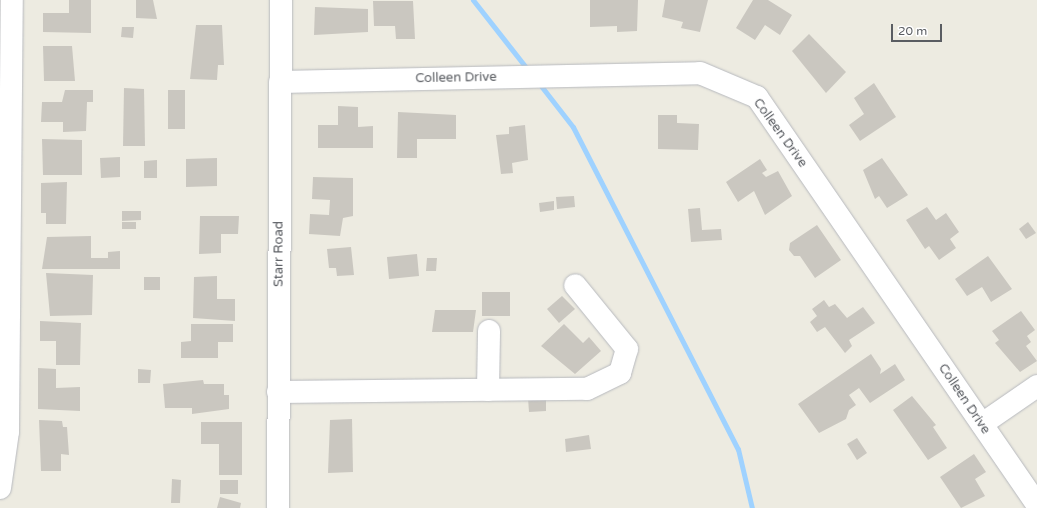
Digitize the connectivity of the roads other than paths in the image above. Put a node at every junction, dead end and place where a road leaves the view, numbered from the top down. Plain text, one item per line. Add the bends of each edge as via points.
1 (12, 0) edge
2 (281, 0) edge
3 (5, 74) edge
4 (280, 82) junction
5 (575, 285) dead end
6 (4, 318) edge
7 (489, 331) dead end
8 (1037, 386) edge
9 (488, 390) junction
10 (278, 392) junction
11 (982, 424) junction
12 (0, 488) edge
13 (1037, 505) edge
14 (278, 508) edge

1 - 3 street
2 - 4 street, Starr Road
3 - 6 street
4 - 10 street, Starr Road
4 - 11 street, Colleen Drive via 700,73 758,97
5 - 9 street via 627,349 620,373 587,389
6 - 12 street via 8,432
7 - 9 street
8 - 11 street
9 - 10 street
10 - 14 street, Starr Road
11 - 13 street, Colleen Drive

